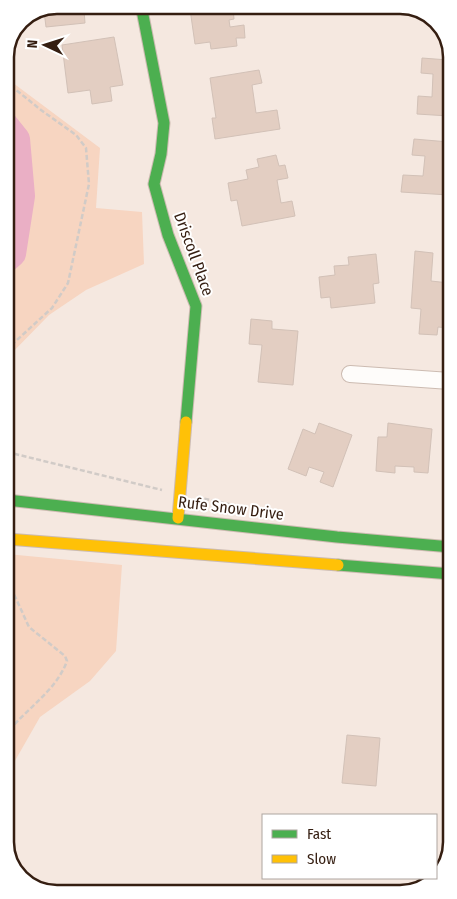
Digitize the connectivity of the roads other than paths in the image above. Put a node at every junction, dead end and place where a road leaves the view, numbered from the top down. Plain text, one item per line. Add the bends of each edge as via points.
1 (143, 14) edge
2 (350, 374) dead end
3 (443, 381) edge
4 (14, 501) edge
5 (178, 518) junction
6 (14, 540) edge
7 (443, 546) edge
8 (443, 573) edge

1 - 5 main road, Driscoll Place via 164,123 154,184 176,258 196,306
2 - 3 street
4 - 5 main road, Rufe Snow Drive
5 - 7 main road, Rufe Snow Drive
6 - 8 main road

